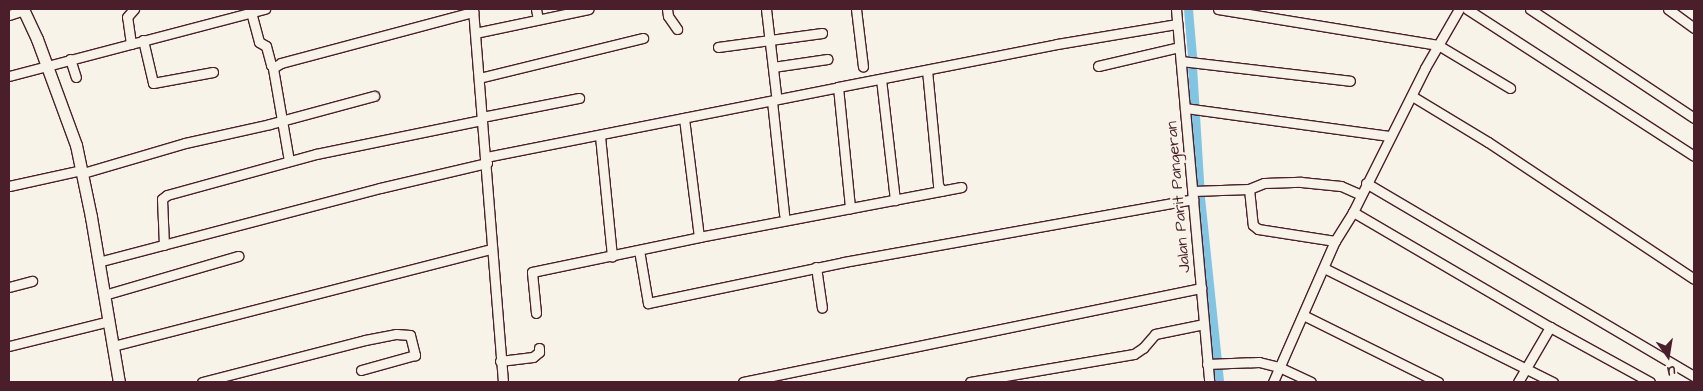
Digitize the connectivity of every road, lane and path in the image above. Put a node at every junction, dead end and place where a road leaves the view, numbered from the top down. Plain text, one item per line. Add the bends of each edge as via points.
1 (134, 9) edge
2 (265, 9) edge
3 (536, 9) edge
4 (589, 9) edge
5 (667, 9) edge
6 (766, 9) edge
7 (856, 9) edge
8 (1176, 9) edge
9 (1218, 9) edge
10 (1459, 9) edge
11 (1467, 9) edge
12 (1530, 9) edge
13 (1668, 9) edge
14 (24, 10) edge
15 (473, 11) edge
16 (565, 11) edge
17 (251, 12) junction
18 (9, 14) edge
19 (538, 19) junction
20 (1177, 24) junction
21 (677, 28) dead end
22 (1694, 28) edge
23 (474, 33) junction
24 (822, 33) dead end
25 (643, 38) dead end
26 (770, 39) junction
27 (143, 40) junction
28 (130, 44) junction
29 (1438, 45) junction
30 (718, 47) dead end
31 (1179, 47) junction
32 (70, 59) junction
33 (827, 59) dead end
34 (1181, 61) junction
35 (46, 65) junction
36 (1098, 66) dead end
37 (275, 67) junction
38 (773, 67) junction
39 (863, 67) dead end
40 (927, 70) junction
41 (213, 72) dead end
42 (9, 76) edge
43 (76, 77) dead end
44 (479, 78) junction
45 (881, 79) junction
46 (1350, 81) dead end
47 (838, 87) junction
48 (1510, 88) dead end
49 (374, 96) dead end
50 (1412, 96) junction
51 (774, 97) junction
52 (580, 98) dead end
53 (1187, 108) junction
54 (482, 118) junction
55 (684, 118) junction
56 (1694, 118) edge
57 (282, 120) junction
58 (600, 136) junction
59 (1390, 136) junction
60 (1694, 156) edge
61 (487, 160) junction
62 (289, 161) junction
63 (82, 171) junction
64 (1366, 183) junction
65 (9, 186) edge
66 (960, 187) dead end
67 (1248, 189) junction
68 (942, 191) junction
69 (1197, 193) junction
70 (1360, 195) junction
71 (895, 200) junction
72 (850, 208) junction
73 (1353, 212) junction
74 (784, 214) dead end
75 (699, 237) junction
76 (1335, 242) junction
77 (164, 245) junction
78 (492, 250) junction
79 (639, 250) junction
80 (238, 256) dead end
81 (612, 256) junction
82 (98, 262) junction
83 (816, 267) junction
84 (1324, 268) junction
85 (1694, 279) edge
86 (32, 281) dead end
87 (9, 288) edge
88 (1201, 288) junction
89 (104, 295) junction
90 (822, 308) dead end
91 (536, 313) dead end
92 (1303, 315) junction
93 (109, 321) junction
94 (1204, 324) junction
95 (1550, 327) junction
96 (9, 346) edge
97 (113, 346) junction
98 (539, 348) dead end
99 (500, 361) junction
100 (1207, 364) junction
101 (1280, 367) junction
102 (1525, 368) junction
103 (361, 370) dead end
104 (1694, 376) edge
105 (119, 382) edge
106 (202, 382) edge
107 (503, 382) edge
108 (743, 382) edge
109 (970, 382) edge
110 (1209, 382) edge
111 (1273, 382) edge
112 (1311, 382) edge
113 (1438, 382) edge
114 (1518, 382) edge
115 (1553, 382) edge
116 (1650, 382) edge

1 - 28 street via 127,17
2 - 17 street
3 - 19 street
4 - 16 street
5 - 21 street
6 - 26 street
7 - 39 street
8 - 20 street, Jalan Parit Pangeran
9 - 29 street
10 - 29 street
11 - 60 street
12 - 56 street
13 - 22 street
14 - 18 street
14 - 35 street
15 - 23 street
15 - 37 street
16 - 19 street
17 - 27 street
17 - 37 street via 259,42 266,46
19 - 23 street
20 - 31 street, Jalan Parit Pangeran
20 - 40 street
23 - 44 street
24 - 26 street
25 - 44 street
26 - 30 street
26 - 38 street
27 - 28 street
27 - 41 street via 153,83
28 - 32 street
29 - 48 street
29 - 50 street
31 - 34 street, Jalan Parit Pangeran
31 - 36 street
32 - 35 street
32 - 43 street
33 - 38 street
34 - 46 street
34 - 53 street, Jalan Parit Pangeran
35 - 42 street
35 - 63 street via 70,127
37 - 57 street via 272,71
38 - 51 street
40 - 45 street
40 - 68 street via 938,185
44 - 54 street
45 - 47 street
45 - 71 street
47 - 51 street
47 - 72 street
49 - 57 street
50 - 59 street
50 - 85 street via 1496,147
51 - 55 street
51 - 74 street
52 - 54 street
53 - 59 street
53 - 69 street, Jalan Parit Pangeran
54 - 61 street
54 - 62 street
55 - 58 street
55 - 75 street
57 - 62 street
57 - 63 street
58 - 61 street
58 - 81 street
59 - 64 street
61 - 77 street
61 - 78 street
62 - 77 street via 164,197
63 - 65 street
63 - 82 street
64 - 70 street
64 - 104 street
66 - 68 street
67 - 69 street
67 - 70 street via 1264,183 1328,183
67 - 76 street via 1253,225 1258,230
68 - 71 street
69 - 83 street
69 - 88 street, Jalan Parit Pangeran
70 - 73 street
71 - 72 street
72 - 75 street
73 - 76 street
73 - 95 street
75 - 79 street
76 - 84 street
77 - 82 street
78 - 97 street
78 - 99 street
79 - 81 street
79 - 83 street via 648,303
80 - 89 street
81 - 91 street via 532,272
82 - 89 street
83 - 90 street
84 - 92 street
84 - 102 street
86 - 87 street
88 - 94 street, Jalan Parit Pangeran
88 - 108 street
89 - 93 street
92 - 101 street
92 - 113 street
93 - 96 street
93 - 97 street
94 - 100 street, Jalan Parit Pangeran
94 - 109 street via 1156,334 1134,354
95 - 102 street
95 - 116 street
97 - 105 street
98 - 99 street via 532,357
99 - 107 street
100 - 101 street via 1259,362
100 - 110 street, Jalan Parit Pangeran
101 - 111 street
101 - 112 street
102 - 114 street
102 - 115 street
103 - 106 street via 415,356 410,335 396,334 366,340

